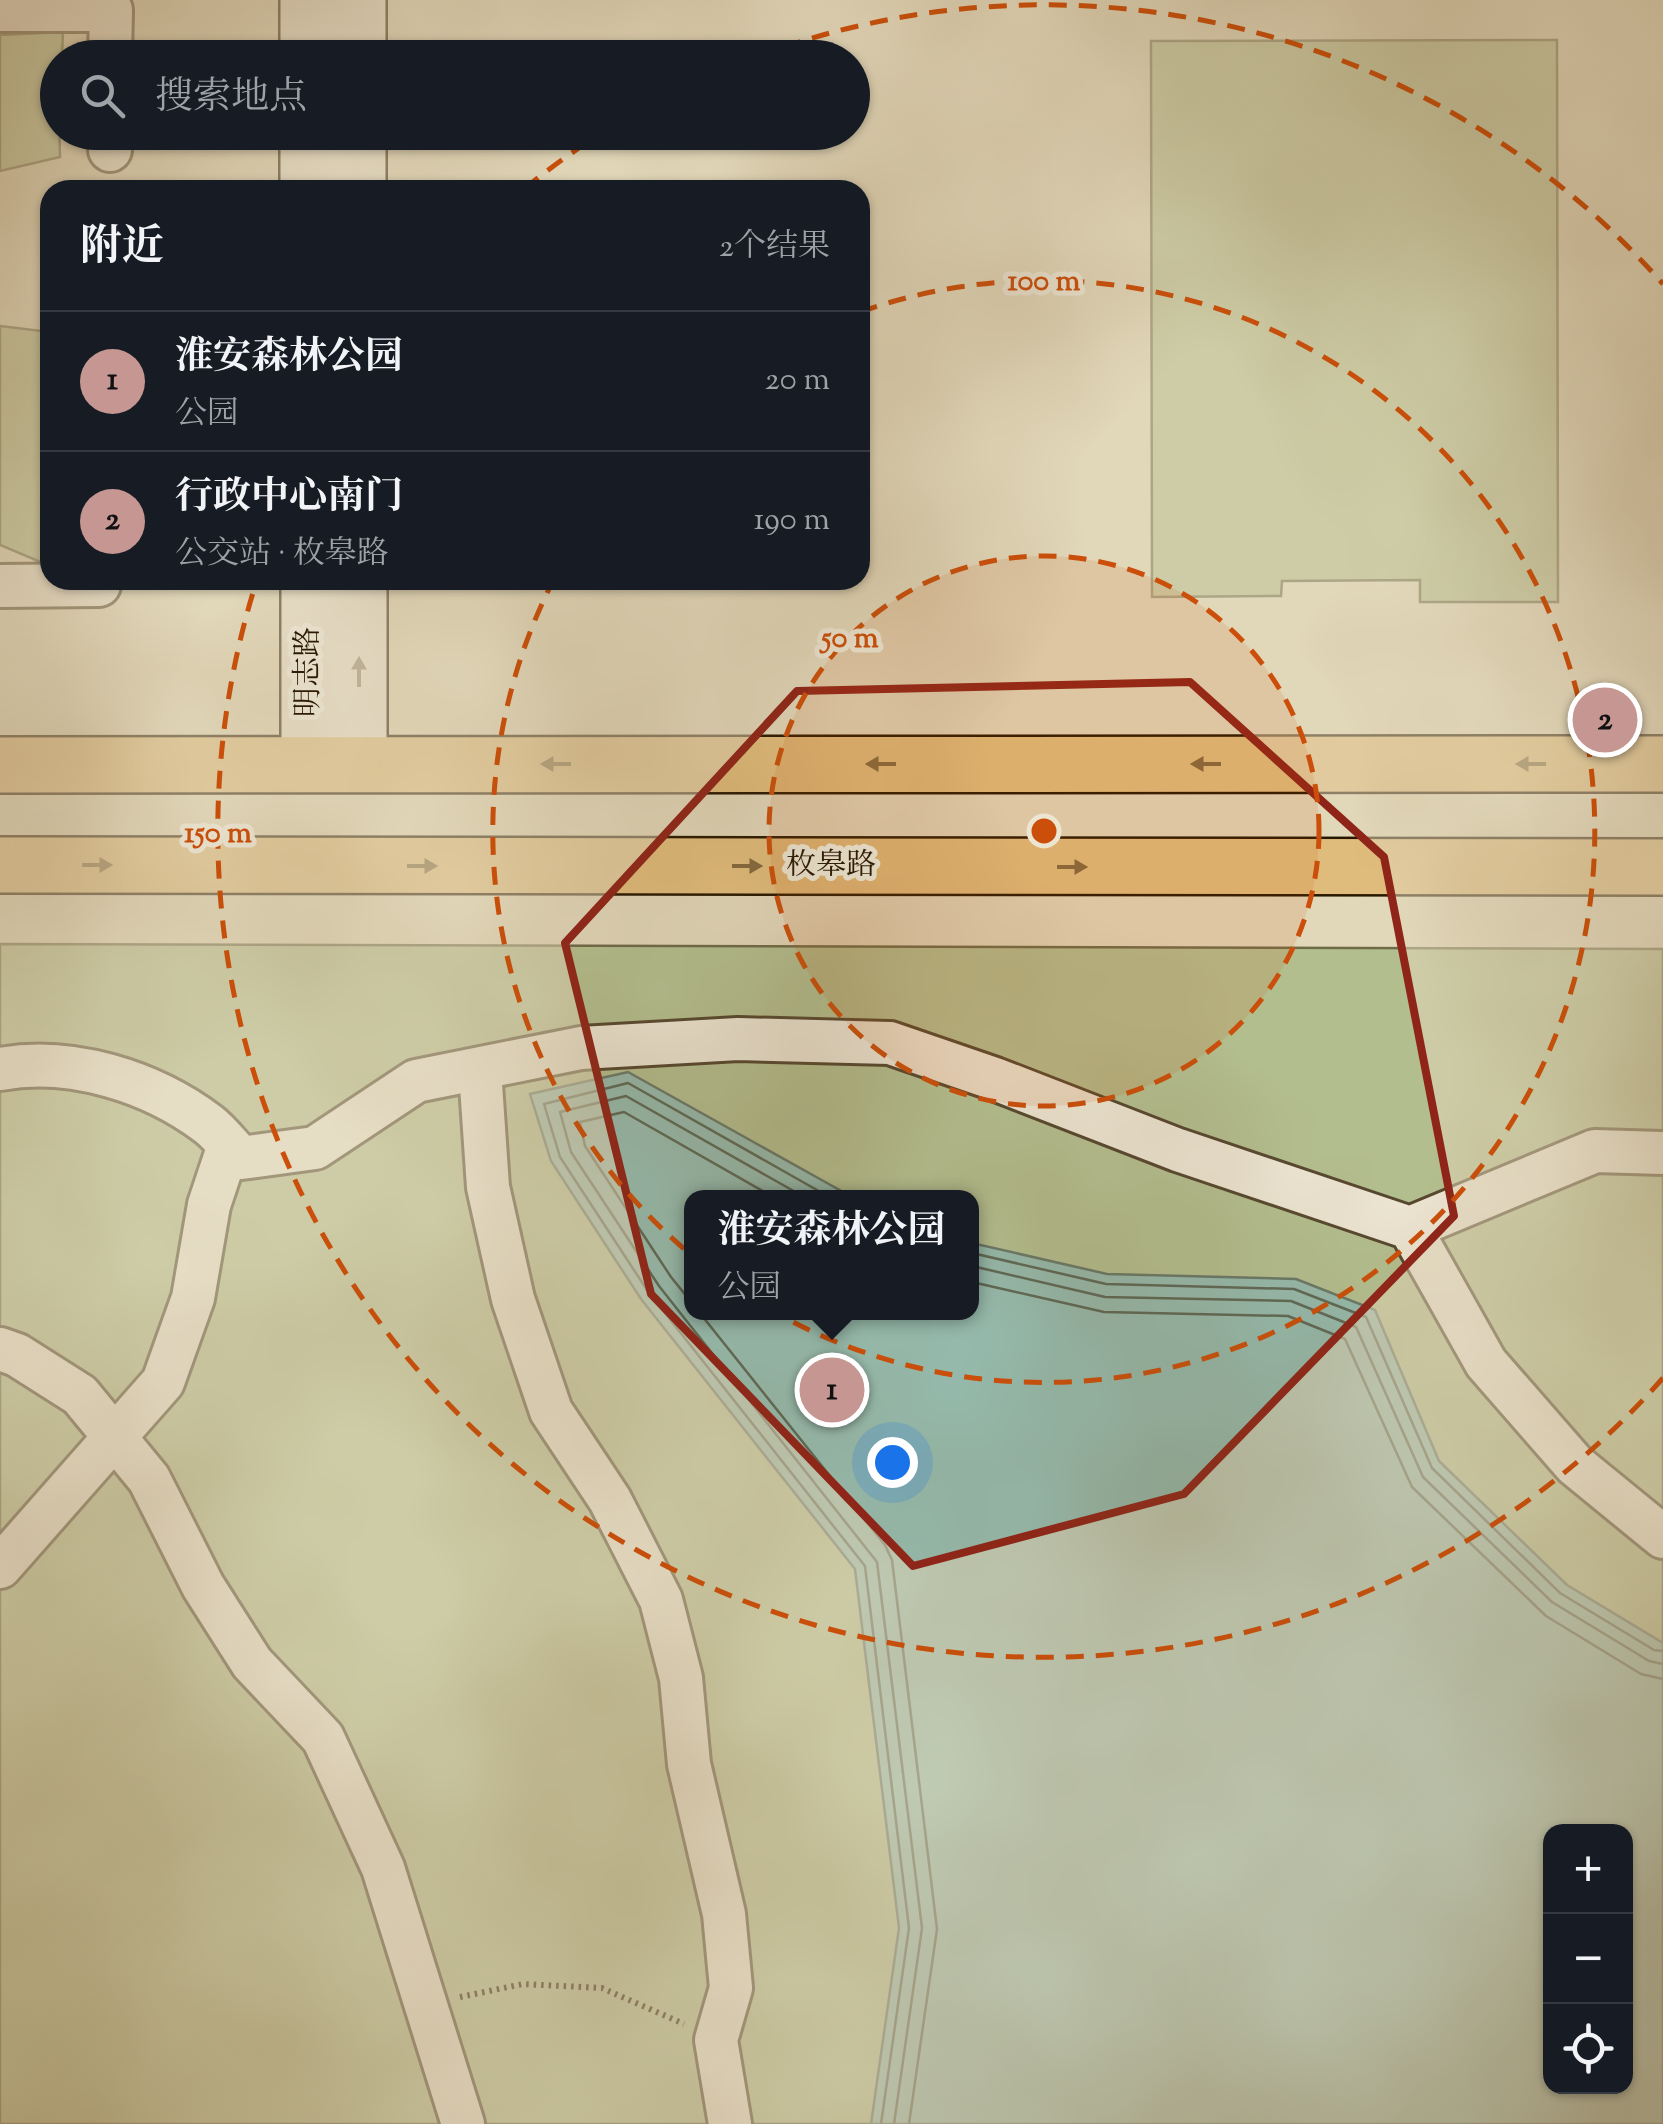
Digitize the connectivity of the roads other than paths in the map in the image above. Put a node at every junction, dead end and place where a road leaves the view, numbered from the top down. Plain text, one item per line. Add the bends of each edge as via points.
1 (308, 0) edge
2 (358, 0) edge
3 (0, 10) edge
4 (110, 40) edge
5 (308, 40) edge
6 (358, 40) edge
7 (308, 150) edge
8 (358, 150) edge
9 (308, 180) edge
10 (358, 180) edge
11 (0, 586) edge
12 (40, 586) edge
13 (310, 590) edge
14 (358, 590) edge
15 (0, 764) edge
16 (334, 764) junction
17 (1663, 764) edge
18 (0, 865) edge
19 (1663, 868) edge
20 (0, 1069) edge
21 (480, 1070) junction
22 (229, 1146) junction
23 (1663, 1153) edge
24 (1410, 1228) junction
25 (0, 1349) edge
26 (114, 1436) junction
27 (1663, 1537) edge
28 (0, 1567) edge
29 (463, 2124) edge
30 (730, 2124) edge

1 - 5 street
2 - 6 street
3 - 4 street via 110,10
7 - 9 street
8 - 10 street
11 - 12 street
13 - 16 street, 明志路
16 -> 14 street, 明志路
15 - 16 main road
17 -> 16 main road
18 -> 19 main road, 枚皋路
20 - 22 street via 34,1063 134,1081 208,1124
21 - 22 street via 416,1081 315,1148 241,1158
21 - 24 street via 582,1048 738,1038 890,1043
21 - 30 street via 488,1187 526,1336 551,1411 610,1500 661,1600 681,1678 689,1764 724,1914 731,1988 716,2040
22 - 26 street via 209,1205 193,1298 163,1382
23 - 24 street via 1595,1151
24 - 27 street via 1486,1364 1575,1466
25 - 26 street via 80,1395
26 - 28 street
26 - 29 street via 149,1479 202,1586 252,1662 323,1738 383,1868

